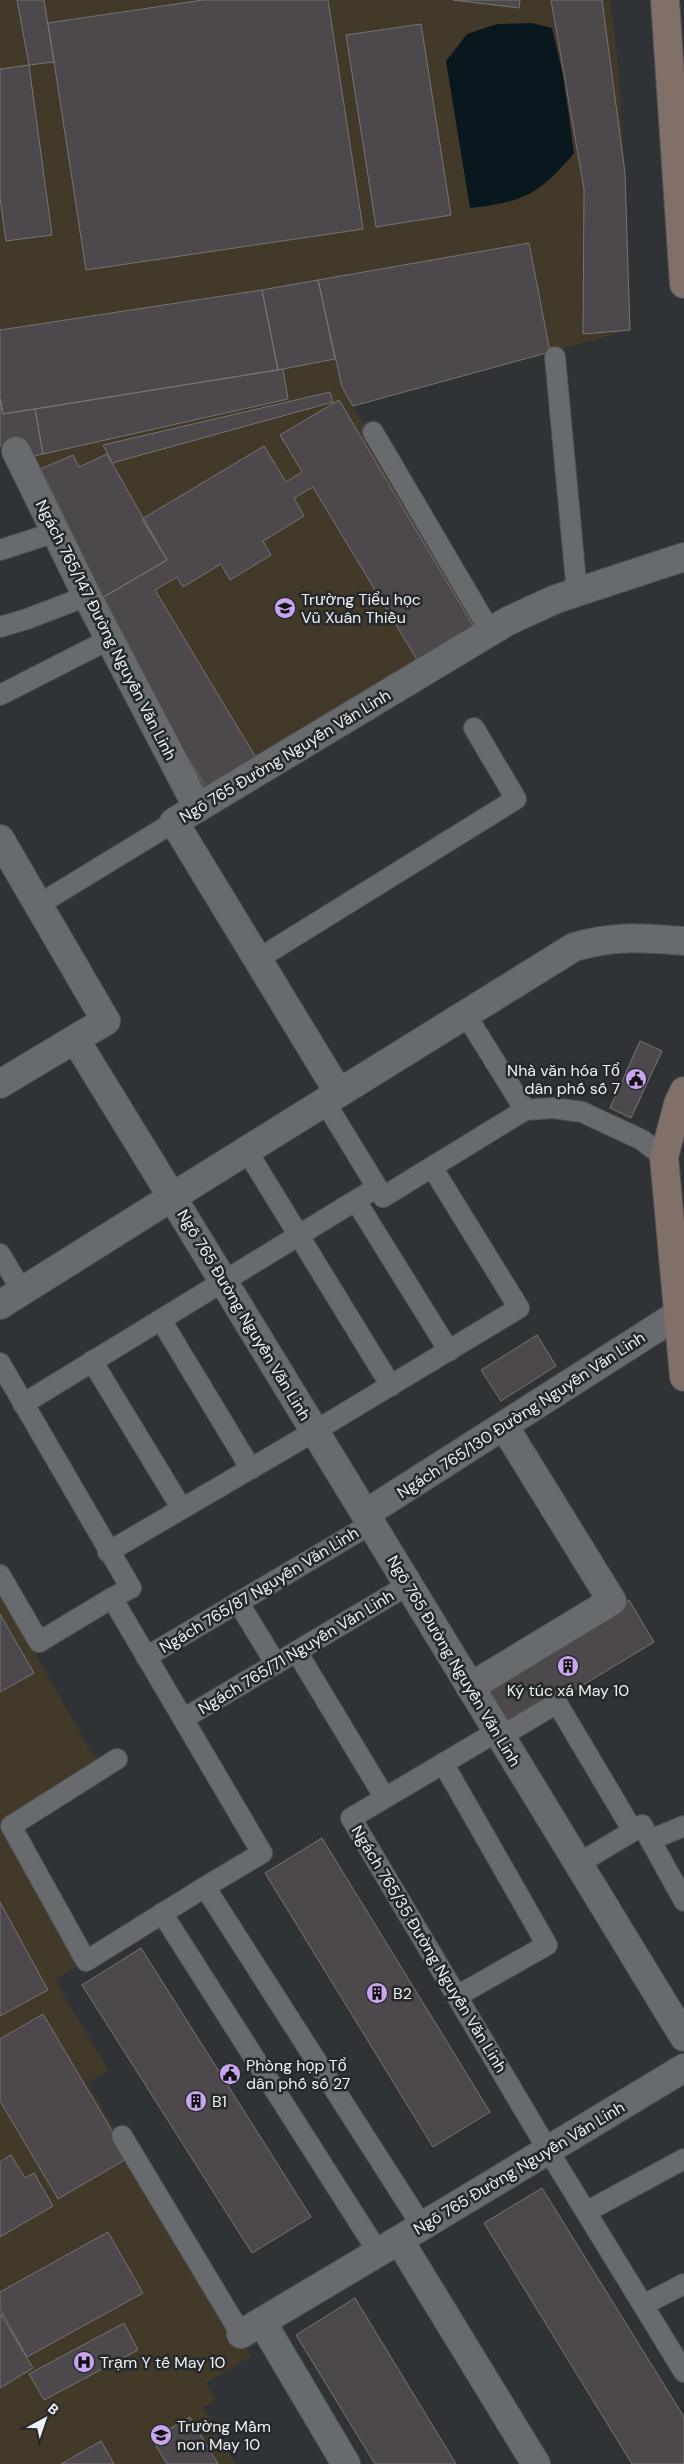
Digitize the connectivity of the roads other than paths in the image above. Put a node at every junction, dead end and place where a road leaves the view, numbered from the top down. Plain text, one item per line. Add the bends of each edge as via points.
1 (665, 0) edge
2 (684, 284) edge
3 (555, 357) dead end
4 (374, 432) dead end
5 (8, 452) edge
6 (56, 532) junction
7 (0, 550) edge
8 (684, 558) edge
9 (577, 593) junction
10 (87, 596) junction
11 (0, 627) edge
12 (490, 631) junction
13 (110, 639) junction
14 (0, 695) edge
15 (474, 728) dead end
16 (198, 808) junction
17 (174, 822) junction
18 (0, 839) edge
19 (38, 905) junction
20 (684, 941) edge
21 (258, 958) junction
22 (466, 1015) junction
23 (75, 1039) junction
24 (0, 1084) edge
25 (684, 1091) edge
26 (332, 1097) junction
27 (525, 1110) junction
28 (247, 1151) junction
29 (664, 1157) junction
30 (432, 1167) junction
31 (376, 1188) junction
32 (172, 1198) junction
33 (356, 1201) junction
34 (299, 1236) junction
35 (0, 1254) edge
36 (223, 1282) junction
37 (11, 1298) edge
38 (677, 1315) junction
39 (161, 1320) junction
40 (448, 1351) junction
41 (92, 1362) junction
42 (0, 1363) edge
43 (684, 1377) edge
44 (390, 1386) junction
45 (23, 1404) junction
46 (504, 1426) junction
47 (315, 1431) junction
48 (251, 1469) junction
49 (182, 1509) junction
50 (368, 1519) junction
51 (108, 1552) junction
52 (0, 1575) edge
53 (408, 1585) junction
54 (112, 1598) junction
55 (238, 1602) junction
56 (297, 1652) junction
57 (146, 1657) junction
58 (276, 1664) junction
59 (470, 1688) junction
60 (183, 1719) junction
61 (499, 1734) junction
62 (117, 1759) dead end
63 (443, 1763) junction
64 (385, 1798) junction
65 (684, 1826) edge
66 (642, 1835) junction
67 (578, 1864) junction
68 (205, 1887) junction
69 (684, 1900) edge
70 (162, 1914) junction
71 (457, 1996) junction
72 (684, 2037) edge
73 (684, 2068) edge
74 (122, 2136) dead end
75 (548, 2150) junction
76 (684, 2159) edge
77 (586, 2212) junction
78 (399, 2239) junction
79 (684, 2284) edge
80 (643, 2305) junction
81 (251, 2328) junction
82 (684, 2372) edge
83 (346, 2464) edge
84 (536, 2464) edge

1 - 2 street
3 - 9 lane
4 - 12 lane
5 - 6 street, Ngách 765/147 Đường Nguyễn Văn Linh
6 - 7 lane
6 - 10 street, Ngách 765/147 Đường Nguyễn Văn Linh
8 - 9 street, Ngõ 765 Đường Nguyễn Văn Linh
9 - 12 street, Ngõ 765 Đường Nguyễn Văn Linh via 533,609
10 - 11 lane
10 - 13 street, Ngách 765/147 Đường Nguyễn Văn Linh
12 - 16 street, Ngõ 765 Đường Nguyễn Văn Linh
13 - 14 lane
13 - 16 street, Ngách 765/147 Đường Nguyễn Văn Linh
15 - 21 lane via 516,799
16 - 17 street, Ngõ 765 Đường Nguyễn Văn Linh
17 - 19 lane
17 - 21 street, Ngõ 765 Đường Nguyễn Văn Linh
18 - 19 street
19 - 23 street via 106,1021
20 - 22 street via 603,939 574,947
21 - 26 street, Ngõ 765 Đường Nguyễn Văn Linh
22 - 26 street
22 - 27 lane
23 - 24 street
23 - 32 street
25 - 29 street
26 - 28 street, Ngõ 765 Đường Nguyễn Văn Linh
26 - 31 lane
27 - 29 lane via 553,1108 582,1112 642,1140
27 - 30 lane
28 - 32 street, Ngõ 765 Đường Nguyễn Văn Linh
28 - 34 lane
29 - 38 street
30 - 31 lane via 383,1197
30 - 40 lane via 519,1308
31 - 33 lane
32 - 36 street, Ngõ 765 Đường Nguyễn Văn Linh
32 - 37 street
33 - 34 lane
33 - 40 lane
34 - 36 lane
34 - 44 lane
35 - 37 lane
36 - 39 lane
36 - 47 street, Ngõ 765 Đường Nguyễn Văn Linh
38 - 43 street
38 - 46 street, Ngách 765/130 Đường Nguyễn Văn Linh
39 - 41 lane
39 - 48 lane
40 - 44 lane
41 - 45 lane
41 - 49 lane
42 - 45 lane
44 - 47 lane
45 - 51 lane
46 - 50 street, Ngách 765/130 Đường Nguyễn Văn Linh
46 - 59 street via 612,1601
47 - 48 lane
47 - 50 street, Ngõ 765 Đường Nguyễn Văn Linh
48 - 49 lane
49 - 51 lane
50 - 53 street, Ngõ 765 Đường Nguyễn Văn Linh
50 - 55 lane, Ngách 765/87 Nguyễn Văn Linh
51 - 54 lane via 131,1588
52 - 54 lane via 39,1642
53 - 56 lane, Ngách 765/71 Nguyễn Văn Linh
53 - 59 street, Ngõ 765 Đường Nguyễn Văn Linh
54 - 57 lane
55 - 57 lane, Ngách 765/87 Nguyễn Văn Linh
55 - 58 lane
56 - 58 lane, Ngách 765/71 Nguyễn Văn Linh
56 - 64 lane
57 - 60 lane
58 - 60 lane, Ngách 765/71 Nguyễn Văn Linh
59 - 61 street, Ngõ 765 Đường Nguyễn Văn Linh
60 - 68 lane via 262,1853
61 - 63 lane, Ngách 765/35 Đường Nguyễn Văn Linh
61 - 66 lane, Ngách 765/35 Đường Nguyễn Văn Linh via 557,1703
61 - 67 street, Ngõ 765 Đường Nguyễn Văn Linh
62 - 70 lane via 11,1826 86,1961
63 - 64 lane, Ngách 765/35 Đường Nguyễn Văn Linh
63 - 71 lane via 547,1945
64 - 71 lane, Ngách 765/35 Đường Nguyễn Văn Linh via 351,1818
65 - 66 lane
66 - 67 lane
66 - 69 lane
67 - 72 street, Ngõ 765 Đường Nguyễn Văn Linh
68 - 70 lane
68 - 78 lane
70 - 78 lane
71 - 75 lane, Ngách 765/35 Đường Nguyễn Văn Linh
73 - 75 street, Ngõ 765 Đường Nguyễn Văn Linh
74 - 81 lane
75 - 77 lane, Ngách 765/35 Đường Nguyễn Văn Linh
75 - 78 street, Ngõ 765 Đường Nguyễn Văn Linh
76 - 77 lane
77 - 80 lane, Ngách 765/35 Đường Nguyễn Văn Linh
78 - 81 street
78 - 84 street, Ngõ 765 Đường Nguyễn Văn Linh
79 - 80 lane
80 - 82 lane, Ngách 765/35 Đường Nguyễn Văn Linh
81 - 83 street

